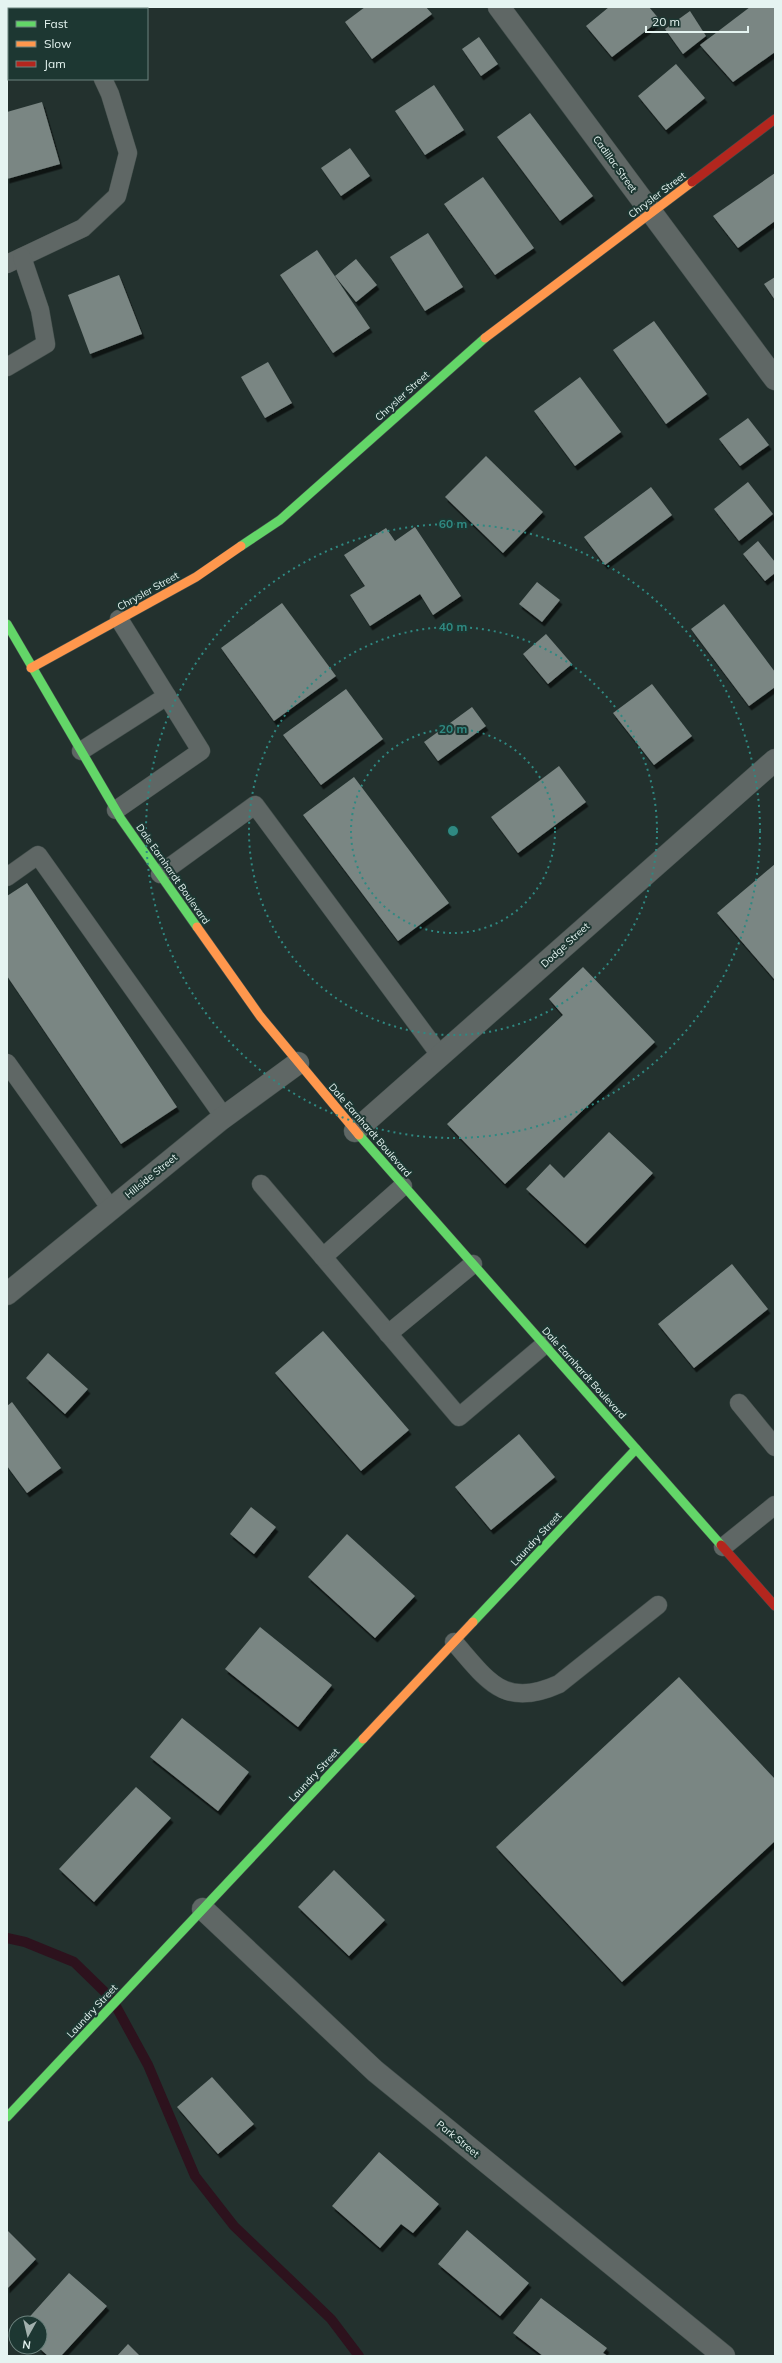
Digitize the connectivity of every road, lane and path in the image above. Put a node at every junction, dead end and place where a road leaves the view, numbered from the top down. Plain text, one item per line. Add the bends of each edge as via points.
1 (499, 7) edge
2 (103, 80) edge
3 (775, 119) edge
4 (651, 213) junction
5 (15, 260) edge
6 (7, 368) edge
7 (775, 379) edge
8 (120, 619) junction
9 (7, 624) edge
10 (31, 668) junction
11 (167, 696) junction
12 (81, 751) junction
13 (775, 760) edge
14 (116, 810) junction
15 (160, 874) junction
16 (7, 877) edge
17 (440, 1055) junction
18 (7, 1063) edge
19 (298, 1063) junction
20 (224, 1117) junction
21 (355, 1131) junction
22 (261, 1184) dead end
23 (403, 1186) junction
24 (111, 1209) junction
25 (323, 1257) junction
26 (473, 1264) junction
27 (7, 1294) edge
28 (388, 1334) junction
29 (544, 1345) junction
30 (740, 1403) dead end
31 (775, 1447) edge
32 (636, 1449) junction
33 (775, 1505) edge
34 (723, 1547) junction
35 (658, 1605) dead end
36 (775, 1606) edge
37 (454, 1642) junction
38 (203, 1909) junction
39 (7, 2117) edge
40 (724, 2356) edge

1 - 4 street, Cadillac Street
2 - 5 lane via 128,153 117,196 83,228
3 - 4 street, Chrysler Street
4 - 7 street, Cadillac Street
4 - 8 street, Chrysler Street via 474,347 280,520 196,577
5 - 6 lane via 40,310 46,344
8 - 10 street, Chrysler Street
8 - 11 lane
9 - 10 street, Dale Earnhardt Boulevard
10 - 12 street, Dale Earnhardt Boulevard
11 - 12 lane
11 - 14 lane via 201,751
12 - 14 street, Dale Earnhardt Boulevard
13 - 17 street, Dodge Street
14 - 15 street, Dale Earnhardt Boulevard
15 - 17 lane via 254,805
15 - 19 street, Dale Earnhardt Boulevard via 260,1016
16 - 20 lane via 38,855
17 - 21 street, Dodge Street
18 - 24 lane
19 - 20 street, Hillside Street
19 - 21 street, Dale Earnhardt Boulevard
20 - 24 street, Hillside Street
21 - 23 street, Dale Earnhardt Boulevard
22 - 25 lane
23 - 25 lane
23 - 26 street, Dale Earnhardt Boulevard
24 - 27 street, Hillside Street
25 - 28 lane
26 - 28 lane
26 - 29 street, Dale Earnhardt Boulevard
28 - 29 lane via 459,1417
29 - 32 street, Dale Earnhardt Boulevard
30 - 31 lane
32 - 34 street, Dale Earnhardt Boulevard
32 - 37 street, Laundry Street
33 - 34 lane
34 - 36 street, Dale Earnhardt Boulevard
35 - 37 lane via 559,1684 542,1692 525,1695 506,1692 483,1675
37 - 38 street, Laundry Street
38 - 39 street, Laundry Street
38 - 40 street, Park Street via 375,2071

